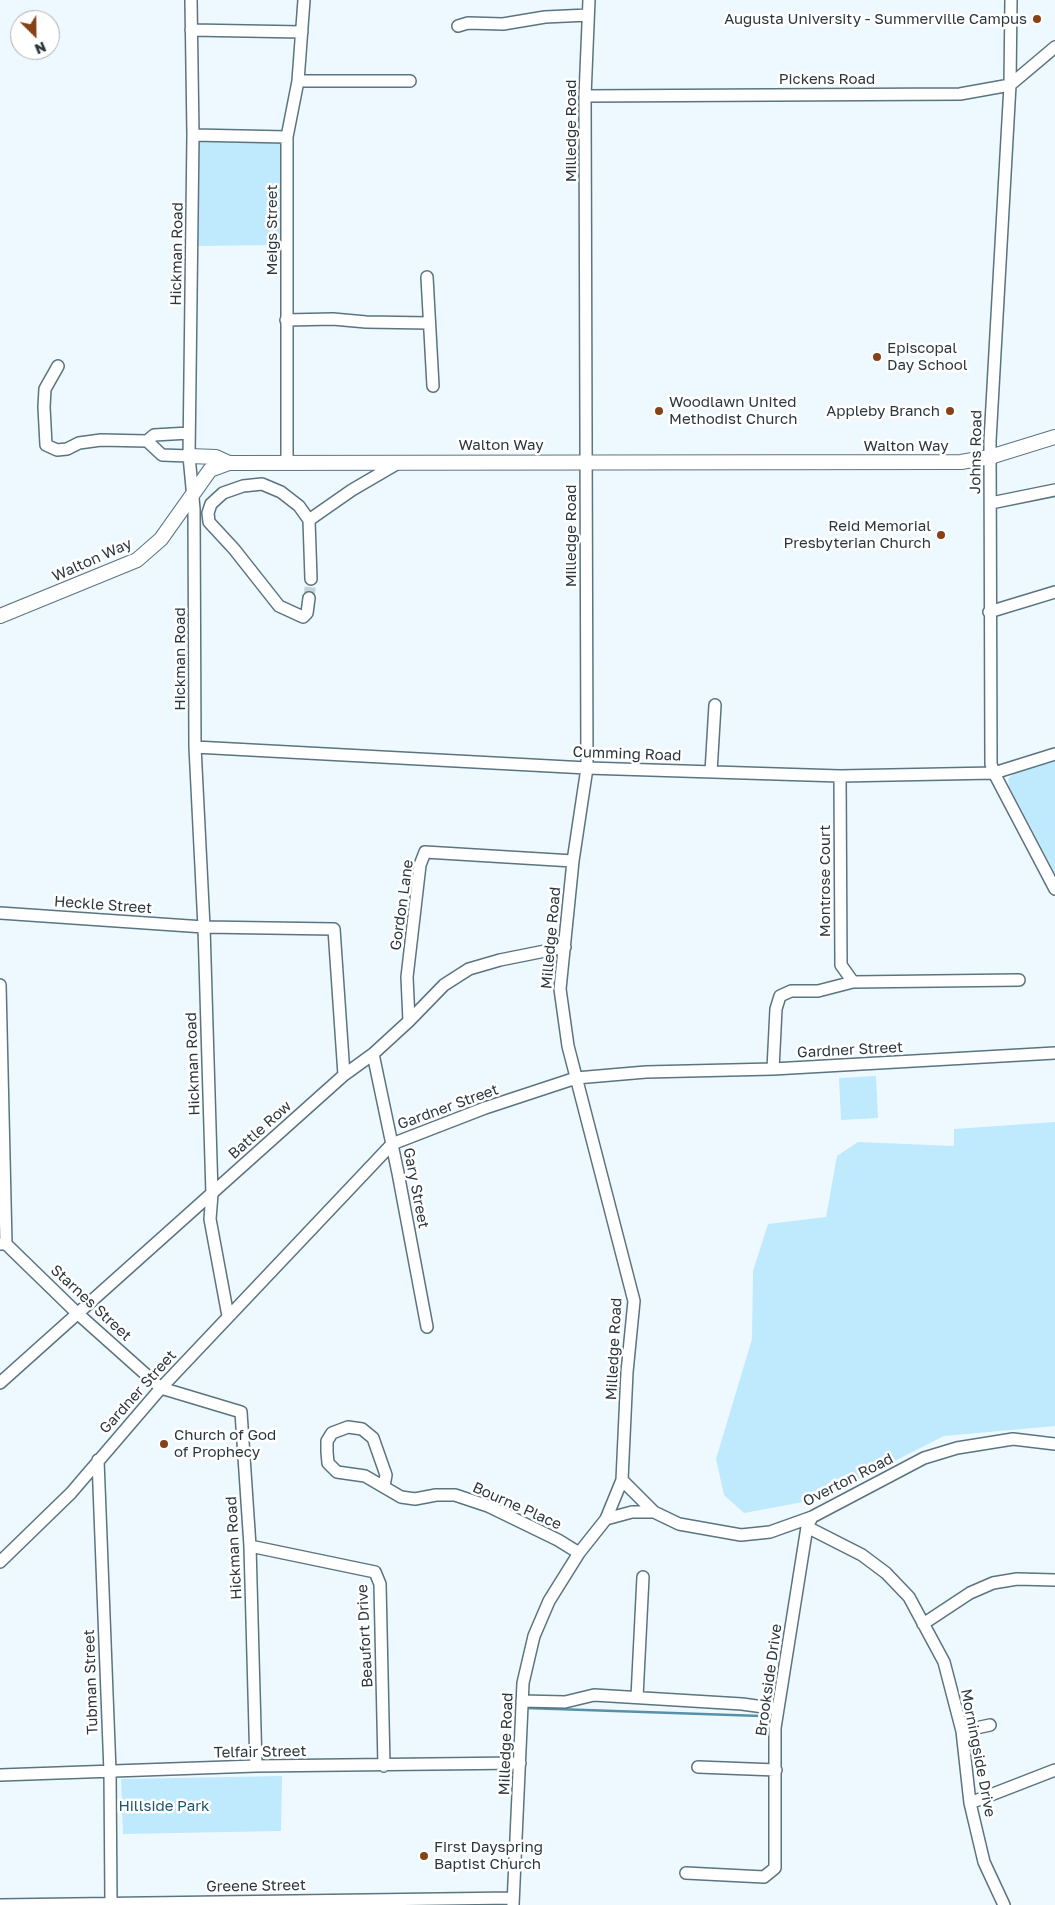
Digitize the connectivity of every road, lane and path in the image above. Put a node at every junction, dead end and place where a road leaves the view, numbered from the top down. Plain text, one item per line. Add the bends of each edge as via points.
1 (191, 0) edge
2 (304, 0) edge
3 (589, 0) edge
4 (1011, 0) edge
5 (588, 15) junction
6 (458, 26) dead end
7 (191, 30) junction
8 (302, 32) junction
9 (1055, 47) edge
10 (298, 81) junction
11 (410, 81) dead end
12 (1010, 85) junction
13 (585, 96) junction
14 (193, 134) junction
15 (288, 137) junction
16 (427, 277) dead end
17 (286, 320) junction
18 (429, 323) junction
19 (58, 366) dead end
20 (433, 386) dead end
21 (189, 433) junction
22 (1055, 437) edge
23 (147, 441) junction
24 (189, 456) junction
25 (990, 457) junction
26 (287, 462) junction
27 (400, 462) junction
28 (585, 462) junction
29 (230, 463) junction
30 (1055, 490) edge
31 (193, 493) junction
32 (990, 503) junction
33 (194, 509) junction
34 (208, 513) junction
35 (309, 520) junction
36 (311, 579) tunnel mouth
37 (1055, 592) edge
38 (309, 598) tunnel mouth
39 (990, 612) junction
40 (0, 616) edge
41 (715, 705) dead end
42 (194, 747) junction
43 (1055, 754) edge
44 (587, 768) junction
45 (711, 772) junction
46 (994, 774) junction
47 (840, 776) junction
48 (573, 860) junction
49 (1055, 889) edge
50 (0, 913) edge
51 (204, 927) junction
52 (565, 947) junction
53 (1020, 980) dead end
54 (853, 982) junction
55 (0, 986) edge
56 (409, 1021) junction
57 (1055, 1053) edge
58 (373, 1054) junction
59 (1, 1064) edge
60 (773, 1069) junction
61 (344, 1075) junction
62 (576, 1078) junction
63 (392, 1144) junction
64 (212, 1194) junction
65 (3, 1244) edge
66 (77, 1313) junction
67 (228, 1316) junction
68 (427, 1327) dead end
69 (0, 1383) edge
70 (161, 1388) junction
71 (1055, 1444) edge
72 (98, 1460) junction
73 (622, 1480) junction
74 (384, 1486) junction
75 (654, 1512) junction
76 (606, 1519) junction
77 (810, 1522) junction
78 (250, 1546) junction
79 (579, 1553) junction
80 (0, 1562) edge
81 (643, 1577) dead end
82 (1055, 1580) edge
83 (923, 1624) junction
84 (637, 1697) junction
85 (522, 1701) junction
86 (778, 1709) junction
87 (990, 1725) dead end
88 (962, 1731) junction
89 (520, 1763) junction
90 (256, 1766) junction
91 (384, 1766) junction
92 (698, 1767) dead end
93 (776, 1770) junction
94 (1055, 1770) edge
95 (110, 1772) junction
96 (0, 1774) edge
97 (970, 1803) junction
98 (686, 1873) dead end
99 (513, 1902) edge
100 (111, 1903) junction
101 (0, 1905) edge
102 (1004, 1905) edge

1 - 7 street, Hickman Road
2 - 8 street, Meigs Street
3 - 5 street, Milledge Road
4 - 12 street, Johns Road
5 - 6 street
5 - 13 street, Milledge Road
7 - 8 street
7 - 14 street, Hickman Road
8 - 10 street, Meigs Street
9 - 12 street, Pickens Road
10 - 11 street
10 - 15 street, Meigs Street
12 - 13 street, Pickens Road via 960,94
12 - 25 street, Johns Road
13 - 28 street, Milledge Road
14 - 15 street
14 - 21 street, Hickman Road
15 - 17 street, Meigs Street
16 - 18 street
17 - 18 street
17 - 26 street, Meigs Street
18 - 20 street
19 - 23 street via 45,389 46,445 56,450 101,440
21 - 23 street via 154,435
21 - 24 street, Hickman Road
22 - 25 main road, Walton Way
23 - 24 street via 162,455
24 - 29 main road via 216,457
24 - 31 street, Hickman Road
25 - 28 main road, Walton Way via 961,462
25 - 32 street, Johns Road
26 - 27 main road, Walton Way
26 - 29 main road, Walton Way
27 - 28 main road, Walton Way
27 - 35 street
28 - 44 street, Milledge Road
29 - 31 main road, Walton Way via 210,470
30 - 32 street
31 - 33 street, Hickman Road
31 - 40 main road, Walton Way via 160,539 137,560
32 - 39 street, Johns Road
33 - 34 street
33 - 42 street, Hickman Road
34 - 35 street via 211,504 223,494 243,486 262,484 282,492
34 - 38 street via 209,522 279,606 303,617 307,613
35 - 36 street
37 - 39 street
39 - 46 street, Johns Road via 991,764
41 - 45 street
42 - 44 street, Cumming Road
42 - 51 street, Hickman Road
43 - 46 street, Cumming Road
44 - 45 street, Cumming Road
44 - 48 street, Milledge Road
45 - 47 street, Cumming Road
46 - 47 street, Cumming Road
46 - 49 street, Johns Road
47 - 54 street, Montrose Court via 840,965
48 - 52 street, Milledge Road
48 - 56 street, Gordon Lane via 425,852 420,865 407,977
50 - 51 street, Heckle Street
51 - 61 street via 334,929
51 - 64 street, Hickman Road
52 - 56 street, Battle Row via 469,969 444,985
52 - 62 street, Milledge Road via 560,988 563,1024
53 - 54 street
54 - 60 street via 834,988 791,991 780,996 776,1009
55 - 59 street
56 - 58 street, Battle Row
57 - 60 street, Gardner Street
58 - 61 street, Battle Row
58 - 63 street, Gary Street
59 - 65 street
60 - 62 street, Gardner Street
61 - 64 street, Battle Row
62 - 63 street, Gardner Street
62 - 73 street, Milledge Road via 634,1301
63 - 67 street, Gardner Street
63 - 68 street, Gary Street
64 - 66 street, Battle Row
64 - 67 street, Hickman Road via 210,1220
65 - 66 street, Starnes Street
66 - 69 street, Battle Row
66 - 70 street, Starnes Street
67 - 70 street, Gardner Street
70 - 72 street, Gardner Street
70 - 78 street, Hickman Road via 241,1412
71 - 77 street, Overton Road via 1013,1439 957,1448 924,1458
72 - 80 street, Gardner Street via 72,1493
72 - 95 street, Tubman Street
73 - 75 street, Overton Road
73 - 76 street, Milledge Road
74 - 74 street, Bourne Place via 365,1476 337,1472 328,1463 327,1441 332,1433 348,1427 362,1429 373,1438 386,1474
74 - 79 street, Bourne Place via 401,1497 415,1499 455,1495 558,1540
75 - 76 street, Overton Road via 632,1512
75 - 77 street, Overton Road via 679,1524 741,1535
76 - 79 street, Milledge Road
77 - 83 street, Morningside Drive via 886,1572 910,1597
77 - 86 street, Brookside Drive
78 - 90 street, Hickman Road
78 - 91 street, Beaufort Drive via 375,1572 380,1584
79 - 85 street, Milledge Road via 549,1600 534,1636
81 - 84 street
82 - 83 street via 1017,1579 993,1583 970,1593
83 - 88 street, Morningside Drive via 944,1662
84 - 85 street via 594,1695 565,1702
84 - 86 street
85 - 89 street, Milledge Road
86 - 93 street, Brookside Drive
87 - 88 street
88 - 97 street, Morningside Drive
89 - 91 street, Telfair Street
89 - 99 street, Milledge Road
90 - 91 street, Telfair Street
90 - 95 street, Telfair Street
92 - 93 street
93 - 98 street, Brookside Drive via 776,1868 764,1877
94 - 97 street
95 - 96 street, Telfair Street
95 - 100 street, Tubman Street
97 - 102 street, Morningside Drive via 984,1862
99 - 100 street, Greene Street
100 - 101 street, Greene Street

